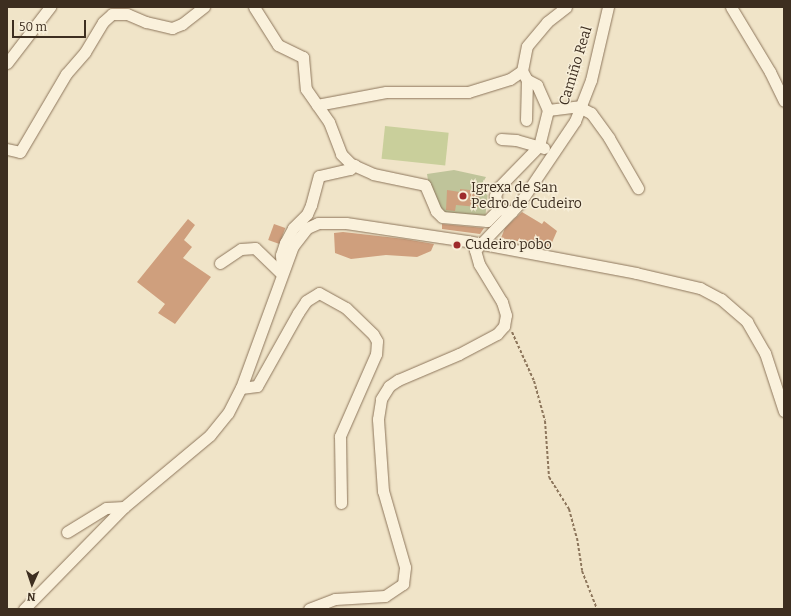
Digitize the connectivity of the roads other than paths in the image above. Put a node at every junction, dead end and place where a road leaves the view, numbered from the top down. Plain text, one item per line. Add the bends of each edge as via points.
1 (50, 7) edge
2 (204, 7) edge
3 (254, 7) edge
4 (566, 7) edge
5 (608, 7) edge
6 (732, 7) edge
7 (7, 63) edge
8 (524, 76) junction
9 (528, 101) junction
10 (784, 102) edge
11 (317, 105) junction
12 (547, 106) junction
13 (581, 107) junction
14 (526, 120) dead end
15 (500, 139) dead end
16 (540, 146) junction
17 (7, 149) edge
18 (554, 152) junction
19 (354, 165) junction
20 (638, 188) dead end
21 (499, 209) junction
22 (512, 212) junction
23 (481, 243) junction
24 (220, 263) dead end
25 (282, 274) junction
26 (241, 388) junction
27 (784, 411) edge
28 (341, 503) dead end
29 (124, 507) junction
30 (67, 532) dead end
31 (24, 609) edge
32 (309, 609) edge

1 - 7 street
2 - 17 street via 182,24 172,28 127,14 112,14 103,22 85,52 66,74 20,152
3 - 11 street via 278,45 302,57 306,89
4 - 8 street via 547,22 527,46
5 - 13 street, Camiño Real
6 - 10 street via 770,72
8 - 9 street
8 - 11 street via 468,92 386,92
8 - 12 street via 537,85
9 - 12 street
9 - 14 street
11 - 19 street via 329,122 340,154
12 - 13 street
12 - 16 street
13 - 18 street, Camiño Real
13 - 20 street via 590,113 609,138
15 - 16 street
16 - 18 street
16 - 21 street via 498,188 495,196
18 - 22 street, Camiño Real
19 - 21 street via 373,174 425,185 436,211 442,217 487,221
19 - 25 street via 350,169 319,176 312,205 293,228 285,243 281,255
21 - 22 street
22 - 23 street, Camiño Real
23 - 25 street via 346,223 322,222 302,233
23 - 27 street via 689,284 709,292 730,306 754,332 767,358
23 - 32 street via 475,254 499,295 506,320 501,330 389,386 381,399 378,419 383,491 405,567 403,584 384,596 335,599
24 - 25 street via 241,249 254,248
25 - 26 street
26 - 28 street via 257,386 306,301 319,293 346,308 373,334 376,354 340,436
26 - 29 street via 228,413 210,435
29 - 30 street via 106,508
29 - 31 street

